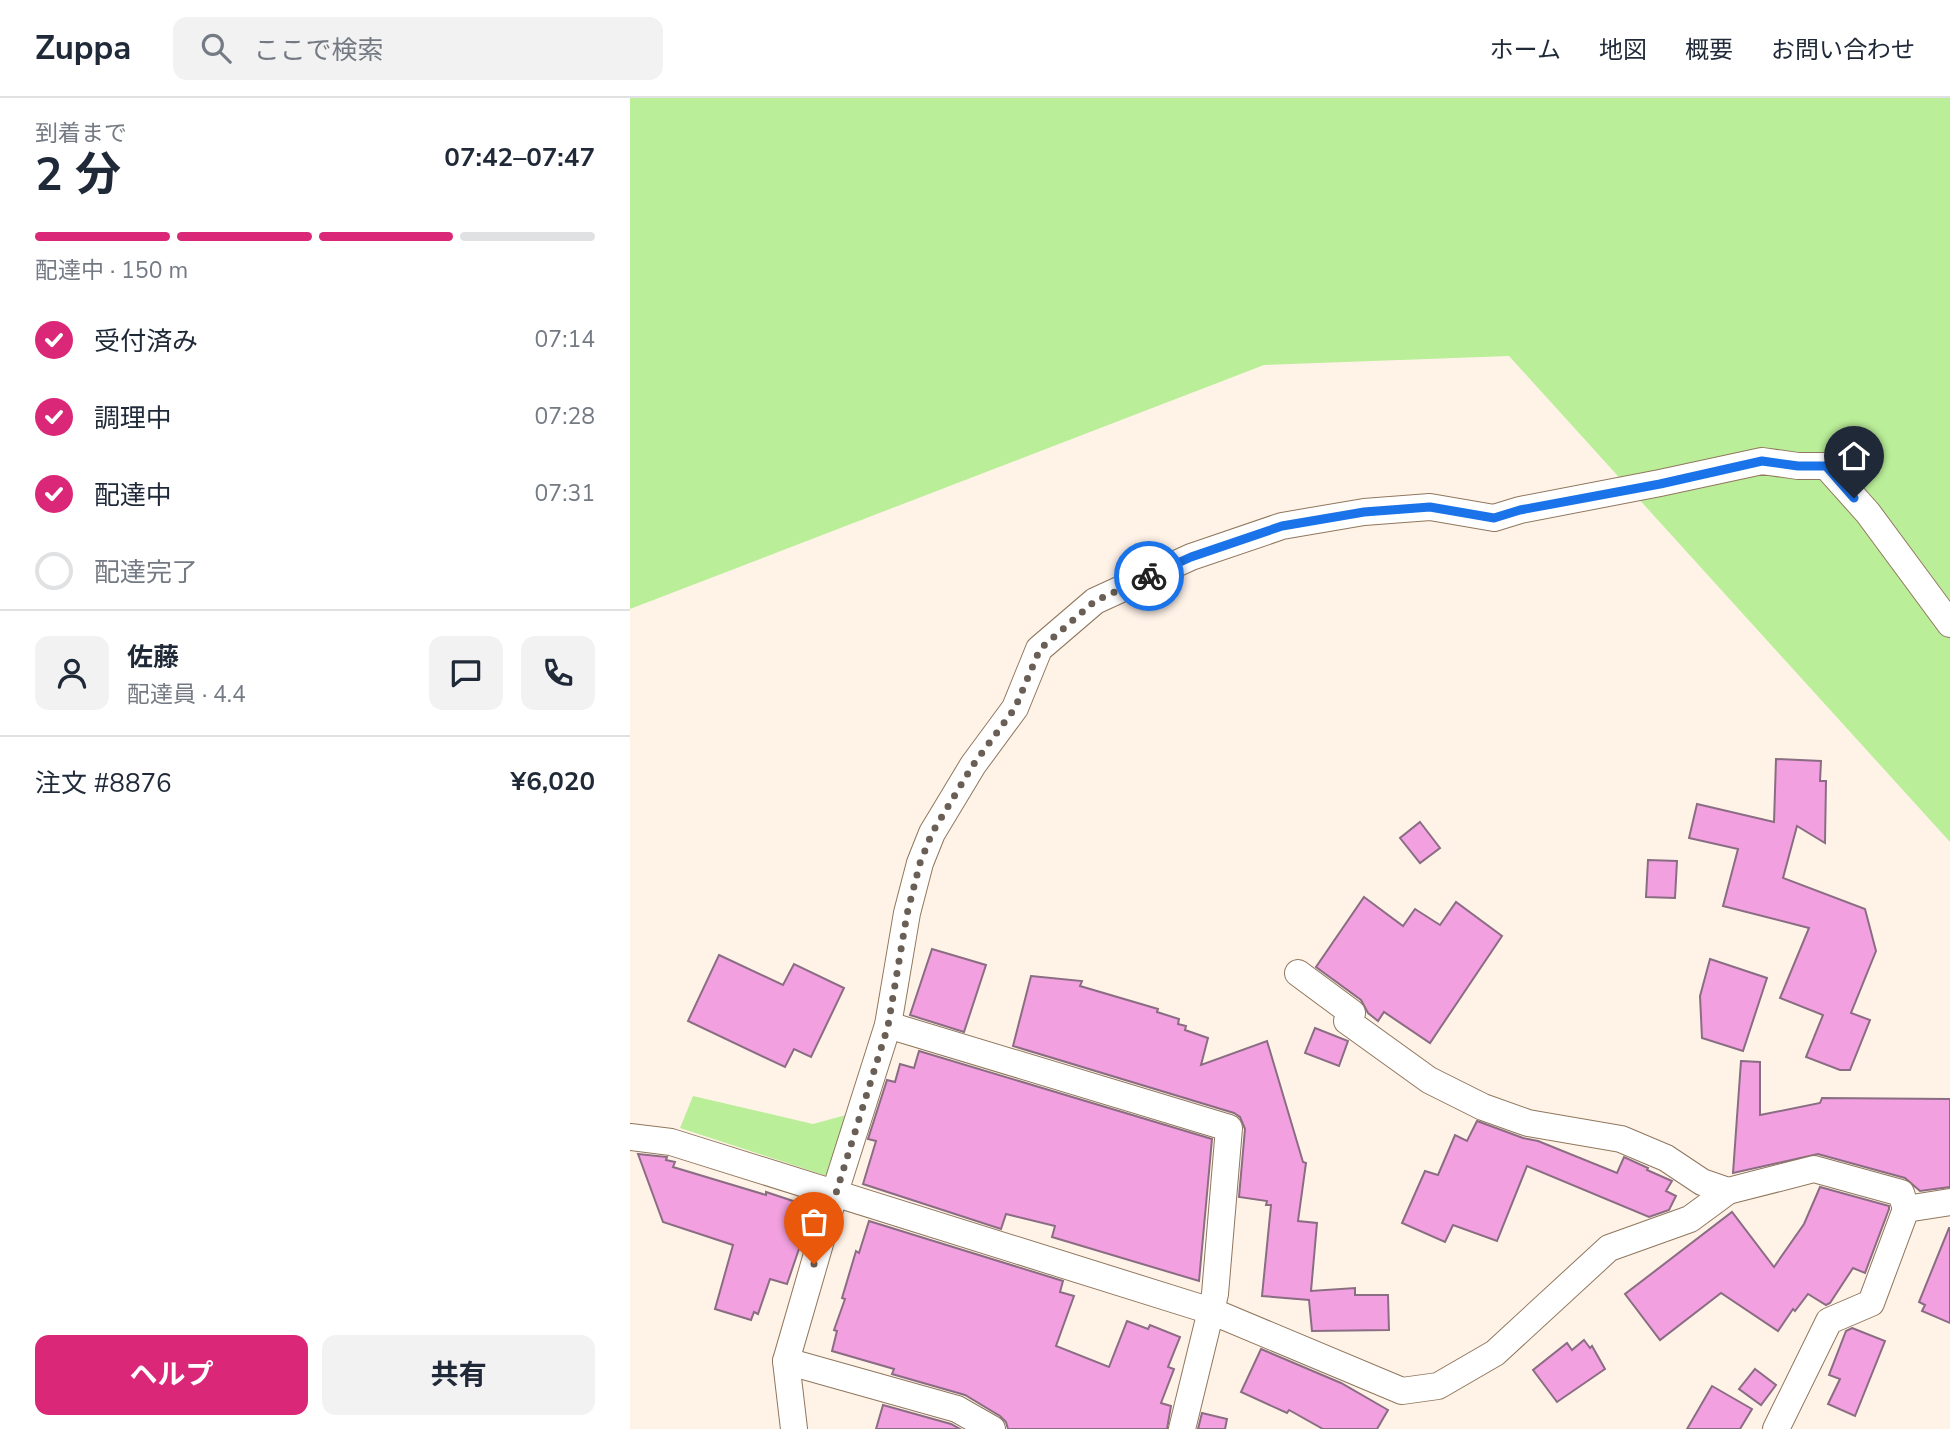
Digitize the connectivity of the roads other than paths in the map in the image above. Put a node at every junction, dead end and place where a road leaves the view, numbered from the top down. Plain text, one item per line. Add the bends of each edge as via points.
1 (1950, 624) edge
2 (1298, 973) dead end
3 (888, 1026) junction
4 (630, 1137) edge
5 (1727, 1191) junction
6 (835, 1192) junction
7 (1950, 1202) edge
8 (1906, 1209) junction
9 (1211, 1311) junction
10 (786, 1361) junction
11 (794, 1429) edge
12 (992, 1429) edge
13 (1182, 1429) edge
14 (1776, 1429) edge

1 - 3 street via 1868,513 1826,466 1762,461 1494,518 1430,507 1364,512 1282,526 1191,557 1095,601 1040,649 1015,708 932,833 907,914
2 - 5 street via 1352,1013 1347,1021 1429,1080 1528,1123 1621,1139
3 - 6 street
3 - 9 street via 1229,1128
4 - 6 street via 671,1142
5 - 8 street via 1814,1169 1901,1193
5 - 9 street via 1690,1219 1609,1248 1495,1353 1438,1385 1402,1391
6 - 9 street
6 - 10 street
7 - 8 street
8 - 14 street via 1871,1303 1829,1321
9 - 13 street
10 - 11 street
10 - 12 street via 957,1409

